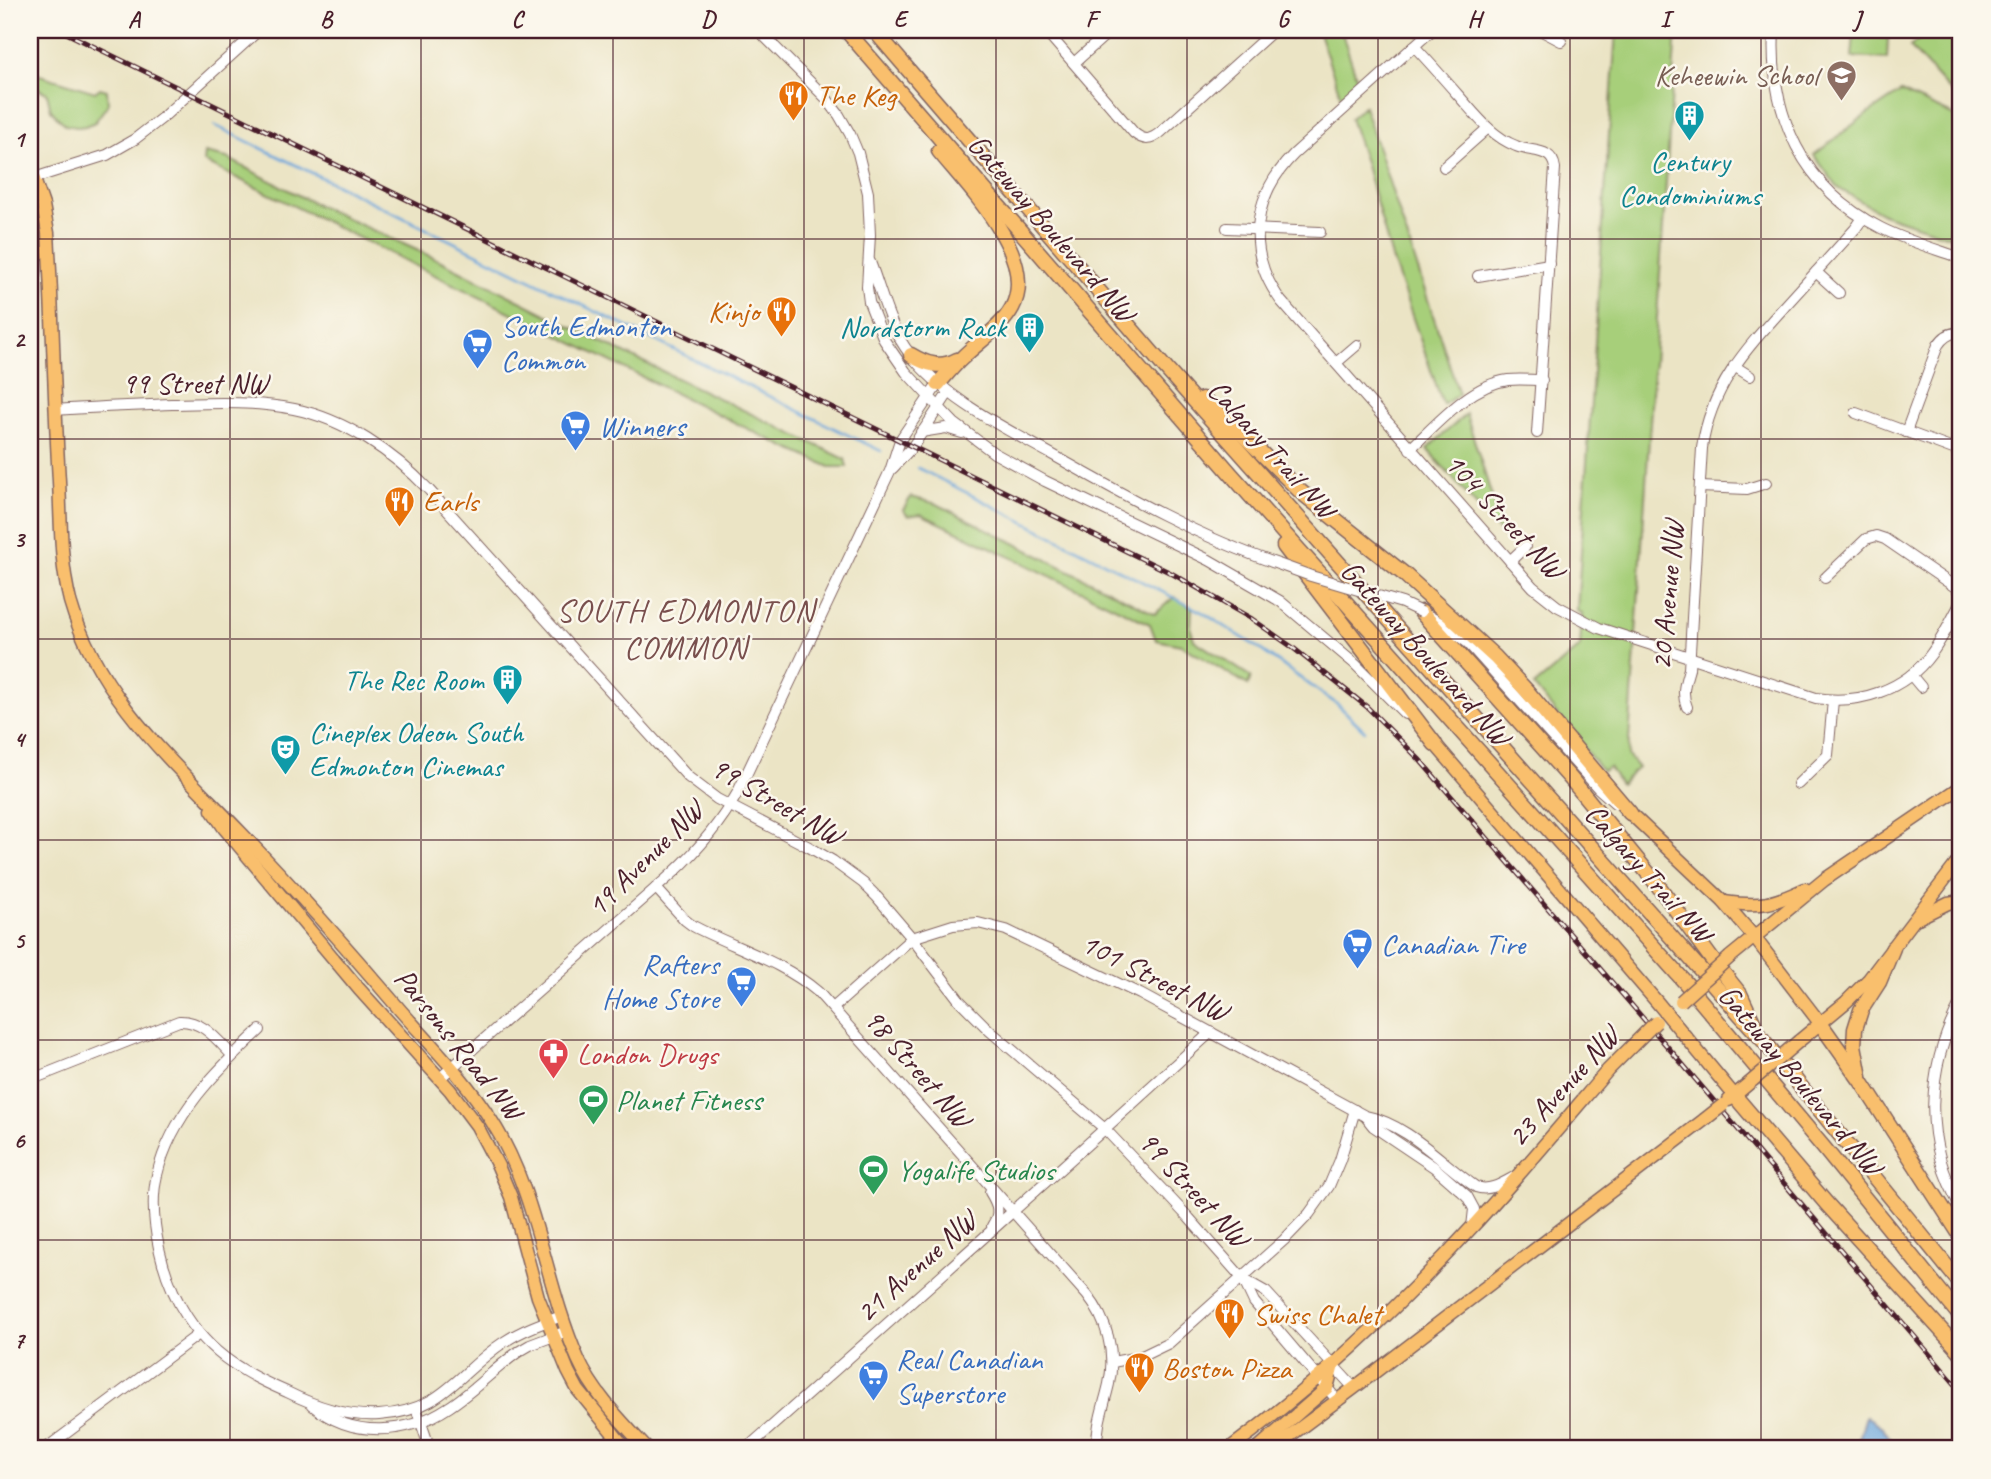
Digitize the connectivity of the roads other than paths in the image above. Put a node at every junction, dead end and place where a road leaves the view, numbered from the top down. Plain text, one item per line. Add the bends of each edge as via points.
1 (259, 30) edge
2 (758, 30) edge
3 (846, 30) edge
4 (874, 30) edge
5 (1045, 30) edge
6 (1111, 30) edge
7 (1274, 30) edge
8 (1432, 30) edge
9 (1540, 30) edge
10 (1774, 30) edge
11 (1561, 41) dead end
12 (1414, 46) junction
13 (1074, 63) junction
14 (909, 102) junction
15 (1488, 128) junction
16 (1444, 167) dead end
17 (32, 173) edge
18 (1863, 218) junction
19 (1227, 228) dead end
20 (1258, 230) junction
21 (1320, 232) dead end
22 (1961, 258) edge
23 (870, 262) junction
24 (1549, 264) junction
25 (1816, 272) junction
26 (1478, 276) dead end
27 (1839, 293) dead end
28 (1961, 334) edge
29 (1357, 345) dead end
30 (911, 355) junction
31 (961, 358) junction
32 (1336, 363) junction
33 (1734, 366) junction
34 (1167, 370) junction
35 (1750, 376) dead end
36 (1542, 380) junction
37 (943, 388) junction
38 (928, 396) junction
39 (938, 407) junction
40 (55, 410) junction
41 (1856, 413) dead end
42 (920, 432) junction
43 (1906, 432) junction
44 (1537, 433) dead end
45 (972, 437) junction
46 (1410, 449) junction
47 (1961, 452) edge
48 (890, 471) junction
49 (1231, 474) junction
50 (1766, 483) dead end
51 (1700, 487) junction
52 (1525, 547) dead end
53 (1510, 561) junction
54 (1825, 578) dead end
55 (1961, 591) edge
56 (1961, 602) edge
57 (1421, 612) junction
58 (1688, 658) junction
59 (1911, 675) junction
60 (1921, 687) dead end
61 (1833, 700) junction
62 (1688, 707) dead end
63 (1435, 744) junction
64 (1797, 783) dead end
65 (197, 787) junction
66 (1961, 787) edge
67 (730, 806) junction
68 (1630, 813) junction
69 (1961, 858) edge
70 (1824, 880) junction
71 (656, 888) junction
72 (1961, 901) edge
73 (1724, 902) junction
74 (1914, 920) junction
75 (1754, 937) junction
76 (912, 938) junction
77 (1893, 948) junction
78 (1961, 1002) edge
79 (833, 1008) junction
80 (1661, 1018) junction
81 (1820, 1023) junction
82 (260, 1030) dead end
83 (1210, 1032) junction
84 (1763, 1041) junction
85 (232, 1055) junction
86 (452, 1068) junction
87 (440, 1078) junction
88 (30, 1080) edge
89 (1861, 1081) junction
90 (1728, 1100) junction
91 (1355, 1110) junction
92 (1365, 1116) junction
93 (1105, 1129) junction
94 (979, 1174) junction
95 (1519, 1175) junction
96 (1961, 1206) edge
97 (1013, 1212) junction
98 (1472, 1228) junction
99 (1961, 1236) edge
100 (973, 1248) junction
101 (1243, 1279) junction
102 (1961, 1284) edge
103 (562, 1316) junction
104 (1961, 1317) edge
105 (547, 1322) junction
106 (567, 1331) junction
107 (199, 1334) junction
108 (552, 1336) junction
109 (1961, 1352) edge
110 (1112, 1362) junction
111 (1333, 1365) junction
112 (1323, 1383) junction
113 (1354, 1388) junction
114 (1338, 1401) junction
115 (309, 1403) junction
116 (416, 1408) junction
117 (421, 1422) junction
118 (45, 1449) edge
119 (430, 1449) edge
120 (626, 1449) edge
121 (647, 1449) edge
122 (746, 1449) edge
123 (1097, 1449) edge
124 (1229, 1449) edge
125 (1258, 1449) edge
126 (1272, 1449) edge

1 - 17 street via 135,139 94,160
2 - 23 street via 826,98 850,135 868,193
3 - 14 highway, Gateway Boulevard NW
4 - 34 highway, Calgary Trail NW
5 - 13 street
6 - 13 street
7 - 13 street via 1161,132 1146,140 1134,133
8 - 12 street, 104 Street NW
9 - 11 street
10 - 18 street via 1778,96 1791,136 1825,186
12 - 15 street
12 - 20 street, 104 Street NW via 1287,160 1267,189
14 - 31 highway via 938,150 1005,238 1016,267 1012,308
14 - 49 highway, Gateway Boulevard NW
15 - 16 street
15 - 24 street via 1511,144 1545,153 1553,160
17 - 40 main road, Parsons Road NW via 48,233
18 - 22 street
18 - 25 street, 20 Avenue NW
19 - 20 street
20 - 21 street
20 - 32 street, 104 Street NW via 1259,254 1270,284
23 - 30 street via 893,326
23 - 38 street via 867,287 878,328 894,356
24 - 26 street
24 - 36 street
25 - 27 street
25 - 33 street, 20 Avenue NW
28 - 43 street via 1948,334 1938,345
29 - 32 street
30 - 31 highway via 938,365
30 - 37 street
31 - 37 highway
32 - 46 street, 104 Street NW
33 - 35 street
33 - 51 street, 20 Avenue NW via 1709,417
34 - 68 highway via 1230,422 1301,492 1404,574 1495,657
34 - 84 highway, Calgary Trail NW
36 - 44 street
36 - 46 street via 1508,380 1486,386
37 - 38 street, 19 Avenue NW
37 - 39 street, 19 Avenue NW
37 - 57 street, bridge via 1004,428 1217,540
38 - 39 street
38 - 48 street, 19 Avenue NW via 900,440
39 - 42 street, 19 Avenue NW
39 - 45 street
40 - 65 main road, Parsons Road NW via 64,568 77,622 107,683
40 - 67 street, 99 Street NW via 263,404 321,418 380,447 429,490 688,777
41 - 43 street
42 - 45 street via 946,428
42 - 48 street, 19 Avenue NW
43 - 47 street
45 - 63 street via 1045,481 1209,560 1280,601 1355,664
46 - 53 street, 104 Street NW
48 - 67 street, 19 Avenue NW
49 - 63 highway
49 - 104 highway, Gateway Boulevard NW via 1690,988
50 - 51 street, 20 Avenue NW via 1747,489
51 - 58 street, 20 Avenue NW
52 - 53 street
53 - 58 street, 104 Street NW via 1547,600 1576,618
54 - 55 street via 1876,536
56 - 59 street via 1934,649
57 - 68 street via 1468,643 1598,788
57 - 84 highway via 1571,779 1657,884 1740,994
58 - 61 street, 104 Street NW
58 - 62 street, 20 Avenue NW via 1683,694
59 - 60 street
59 - 61 street via 1877,693
61 - 64 street via 1828,755
63 - 80 main road
65 - 86 main road, Parsons Road NW
65 - 87 main road, Parsons Road NW via 230,837
66 - 70 main road, 23 Avenue NW
67 - 71 street, 19 Avenue NW via 700,847
67 - 76 street, 99 Street NW via 833,861 863,883
68 - 73 main road
69 - 74 main road
70 - 73 main road via 1766,904
70 - 75 main road, 23 Avenue NW
71 - 79 street, 98 Street NW via 693,926 790,971
71 - 86 street, 19 Avenue NW
72 - 74 main road
73 - 75 main road
74 - 77 main road
75 - 80 main road, 23 Avenue NW, bridge
75 - 81 main road
76 - 79 street
76 - 83 street, 101 Street NW via 953,925 978,923 1006,930
76 - 93 street, 99 Street NW via 990,1031
77 - 81 main road via 1857,991
77 - 89 highway via 1855,1029
78 - 96 street via 1941,1047 1932,1103 1940,1159
79 - 94 street, 98 Street NW
80 - 90 main road
80 - 95 main road, 23 Avenue NW, bridge via 1608,1070
81 - 89 highway
81 - 90 main road, bridge
82 - 85 street
83 - 91 street, 101 Street NW
83 - 93 street, 21 Avenue NW
84 - 102 highway, Calgary Trail NW
85 - 88 street via 207,1030 179,1021
85 - 107 street via 182,1115 156,1175 153,1203 162,1258 177,1300
86 - 87 street, 19 Avenue NW
86 - 103 main road, Parsons Road NW via 506,1146 525,1192
87 - 105 main road, Parsons Road NW via 477,1126 498,1166
89 - 99 highway
90 - 109 highway
90 - 113 main road, bridge
91 - 92 street, 101 Street NW
91 - 101 street via 1323,1195 1290,1235
92 - 95 street, 101 Street NW via 1410,1137 1480,1189
92 - 98 street, 101 Street NW via 1467,1196 1474,1209
93 - 97 street, 21 Avenue NW
93 - 101 street, 99 Street NW
94 - 97 street, 98 Street NW
94 - 100 street via 996,1201 998,1216
95 - 98 main road, 23 Avenue NW
97 - 100 street, 21 Avenue NW
97 - 110 street, 98 Street NW via 1091,1300 1107,1332
98 - 111 main road, 23 Avenue NW
100 - 122 street, 21 Avenue NW
101 - 110 street via 1169,1343 1140,1357
101 - 111 street, 99 Street NW via 1266,1292
101 - 112 street, 99 Street NW via 1254,1302
103 - 105 street
103 - 106 main road, Parsons Road NW
105 - 108 main road, Parsons Road NW
105 - 116 street via 505,1342 444,1393
106 - 108 street
106 - 121 main road, Parsons Road NW via 596,1389
107 - 115 street via 239,1367
107 - 118 street
108 - 117 street via 518,1352 449,1408
108 - 120 main road, Parsons Road NW via 578,1390
110 - 123 street, 98 Street NW via 1098,1422
111 - 112 main road
111 - 113 street, 99 Street NW
112 - 114 street, 99 Street NW
112 - 124 main road
112 - 125 main road
113 - 114 main road
114 - 126 main road
115 - 116 street via 366,1415
115 - 117 street via 323,1415 370,1430
116 - 117 street
117 - 119 street

